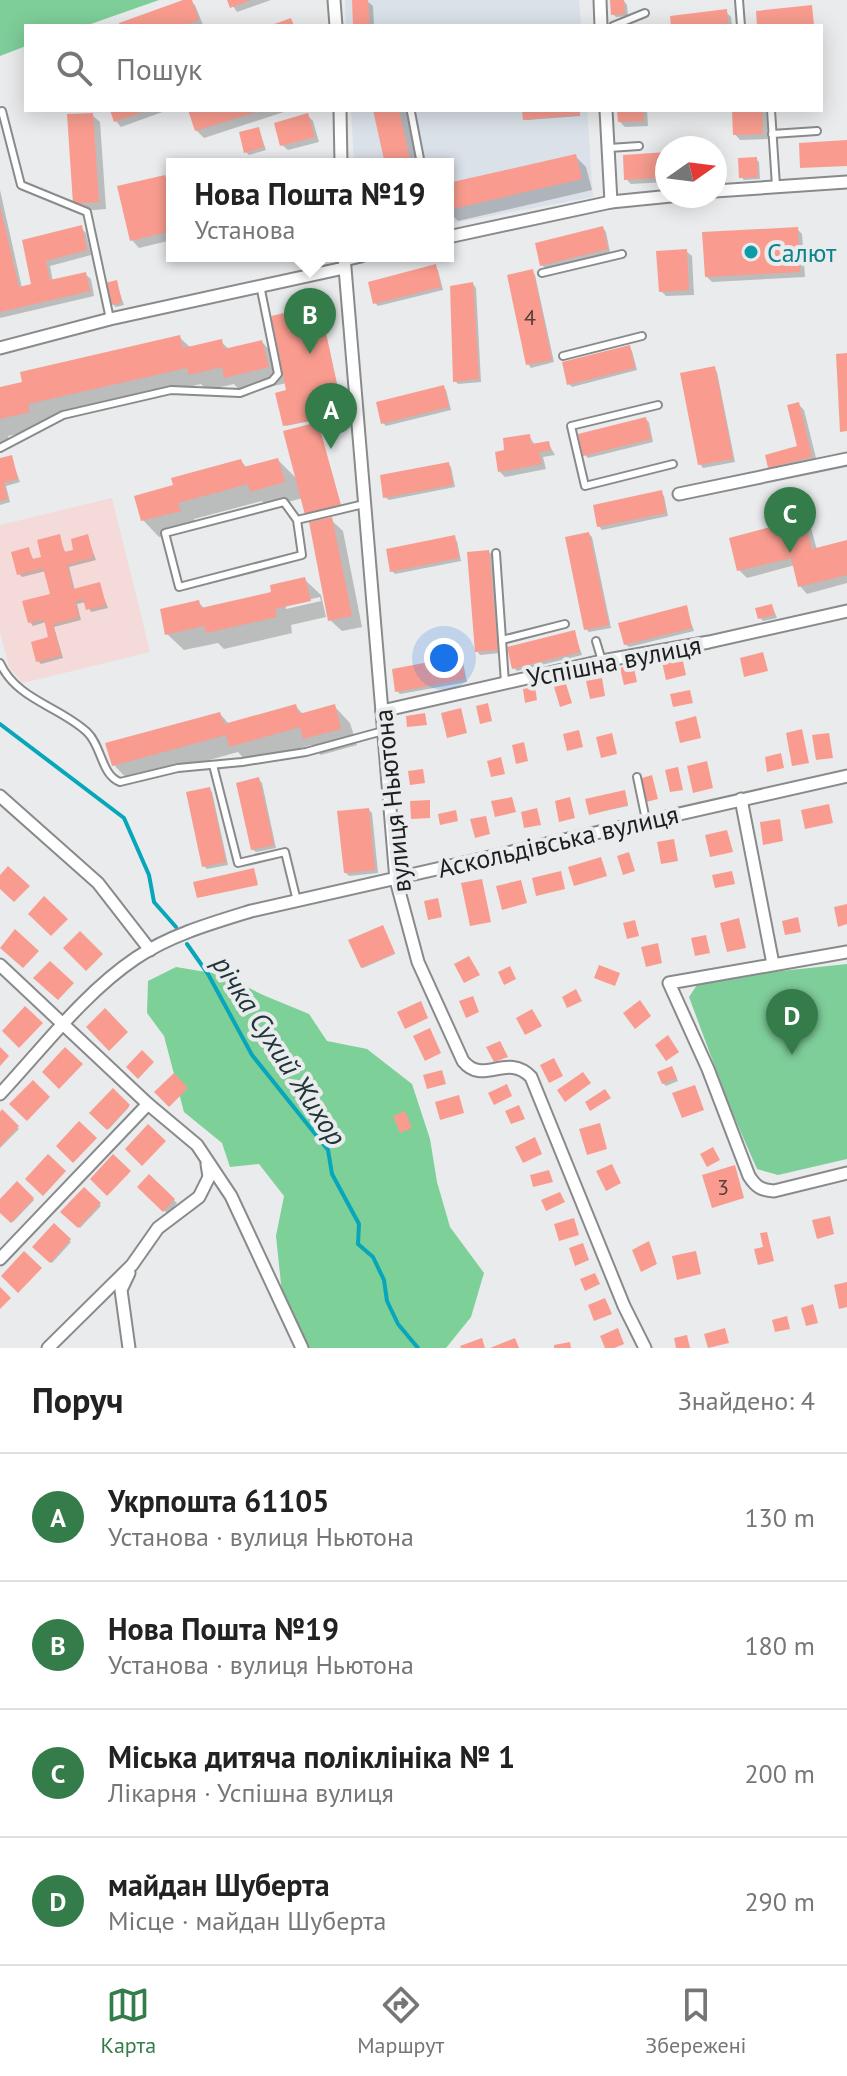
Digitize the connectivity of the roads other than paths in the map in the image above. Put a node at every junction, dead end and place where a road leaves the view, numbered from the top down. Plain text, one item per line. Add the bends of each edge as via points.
1 (334, 0) edge
2 (600, 0) edge
3 (739, 0) edge
4 (645, 13) dead end
5 (336, 24) edge
6 (601, 24) edge
7 (618, 24) edge
8 (741, 24) edge
9 (2, 111) edge
10 (340, 112) edge
11 (411, 112) edge
12 (606, 112) edge
13 (771, 112) edge
14 (817, 131) dead end
15 (772, 134) junction
16 (639, 146) dead end
17 (609, 148) junction
18 (341, 158) edge
19 (420, 158) edge
20 (847, 182) edge
21 (776, 186) junction
22 (727, 190) edge
23 (655, 198) edge
24 (611, 202) junction
25 (454, 236) edge
26 (622, 254) dead end
27 (340, 262) edge
28 (344, 262) edge
29 (542, 273) dead end
30 (260, 285) junction
31 (110, 319) junction
32 (642, 336) dead end
33 (0, 348) edge
34 (563, 356) dead end
35 (658, 405) dead end
36 (0, 448) edge
37 (847, 459) edge
38 (673, 464) dead end
39 (679, 494) dead end
40 (364, 504) junction
41 (297, 520) junction
42 (496, 553) dead end
43 (847, 611) edge
44 (565, 624) dead end
45 (502, 640) junction
46 (596, 641) dead end
47 (602, 661) junction
48 (0, 663) edge
49 (505, 683) junction
50 (382, 711) junction
51 (383, 731) junction
52 (213, 765) junction
53 (847, 776) edge
54 (637, 777) dead end
55 (0, 796) edge
56 (741, 799) junction
57 (646, 820) junction
58 (396, 880) junction
59 (297, 901) junction
60 (150, 950) junction
61 (847, 952) edge
62 (773, 964) junction
63 (0, 965) edge
64 (65, 1024) junction
65 (0, 1094) edge
66 (148, 1104) junction
67 (207, 1163) junction
68 (847, 1173) edge
69 (0, 1259) edge
70 (132, 1265) junction
71 (48, 1348) edge
72 (129, 1348) edge
73 (302, 1348) edge
74 (645, 1348) edge

1 - 5 street
2 - 6 street
3 - 8 lane
4 - 7 lane
9 - 31 lane via 21,185 87,212
10 - 18 street
11 - 19 lane
12 - 17 street
13 - 15 lane
14 - 15 lane
15 - 21 lane
16 - 17 lane
17 - 24 street
20 - 21 street
21 - 22 street
23 - 24 street
24 - 25 street
26 - 29 lane
27 - 30 street
28 - 40 street, вулиця Ньютона
30 - 31 street
30 - 36 lane via 278,374 272,381 240,393 171,390 63,415
31 - 33 street
32 - 34 lane
35 - 38 lane via 571,426 585,486
37 - 39 street
40 - 41 lane
40 - 50 street, вулиця Ньютона
41 - 41 lane via 284,502 165,533 179,587 302,555
42 - 45 lane
43 - 47 street, Успішна вулиця
44 - 45 lane
45 - 49 lane
46 - 47 lane
47 - 49 street, Успішна вулиця
48 - 52 lane via 16,685 90,734 114,780
49 - 50 street, Успішна вулиця
50 - 51 street, вулиця Ньютона
51 - 52 lane via 306,752
51 - 58 street, вулиця Ньютона
52 - 59 lane via 238,863 285,852
53 - 56 street, Аскольдівська вулиця
54 - 57 lane
55 - 60 street via 98,883
56 - 57 street, Аскольдівська вулиця
56 - 62 street
57 - 58 street, Аскольдівська вулиця
58 - 59 street, Аскольдівська вулиця
58 - 74 street, вулиця Ньютона via 418,962 463,1061 478,1072 513,1066 531,1077
59 - 60 street, Аскольдівська вулиця via 203,925
60 - 64 street, Аскольдівська вулиця via 108,980
61 - 62 street
62 - 68 street via 669,983 756,1187 774,1191
63 - 64 street
64 - 65 street, Аскольдівська вулиця
64 - 66 street
66 - 67 street via 197,1145
66 - 69 street
67 - 70 street via 209,1177 199,1197 158,1228
67 - 73 street via 231,1196
70 - 71 street
70 - 72 street via 121,1290

